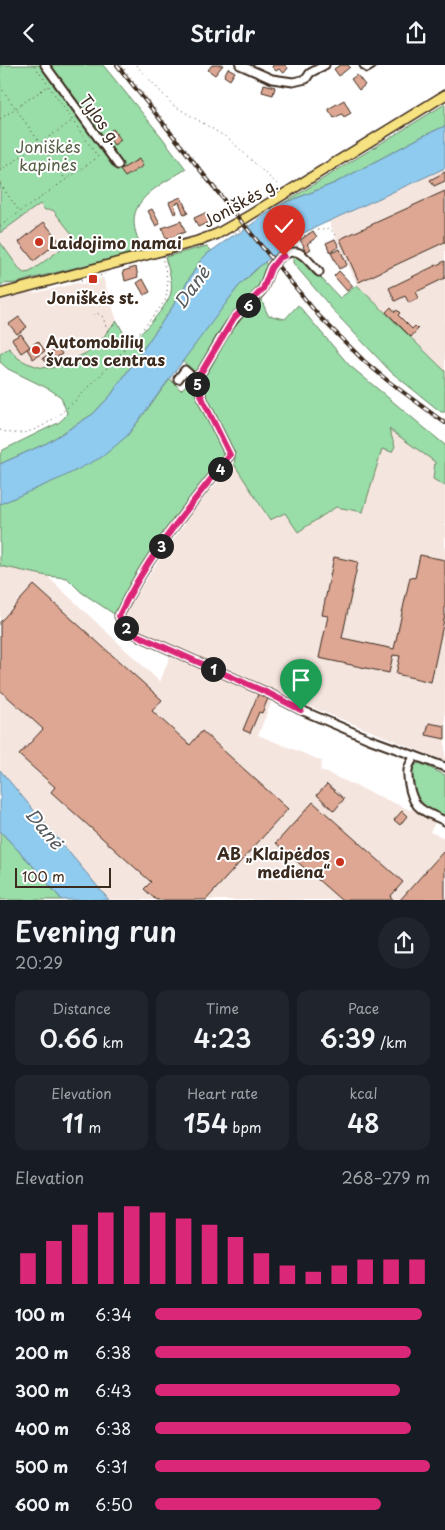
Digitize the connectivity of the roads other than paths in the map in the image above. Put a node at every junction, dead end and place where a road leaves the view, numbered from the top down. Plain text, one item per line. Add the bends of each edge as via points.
1 (45, 65) edge
2 (240, 65) edge
3 (325, 65) edge
4 (364, 65) edge
5 (372, 65) edge
6 (445, 95) edge
7 (118, 165) dead end
8 (319, 271) dead end
9 (0, 294) edge
10 (178, 379) dead end
11 (195, 379) junction
12 (415, 756) junction
13 (445, 767) edge
14 (445, 821) edge

1 - 7 street, Tylos g.
2 - 3 street via 272,79 293,82 306,79
4 - 5 street via 367,68
6 - 9 main road, Joniškės g. via 227,229 206,238
8 - 11 street via 295,252 279,258 271,268 263,289 234,318
10 - 11 street via 185,370
11 - 12 street via 230,455 143,572 119,616 123,625 137,635 301,710
12 - 13 street
12 - 14 street via 408,771 410,790 416,804

